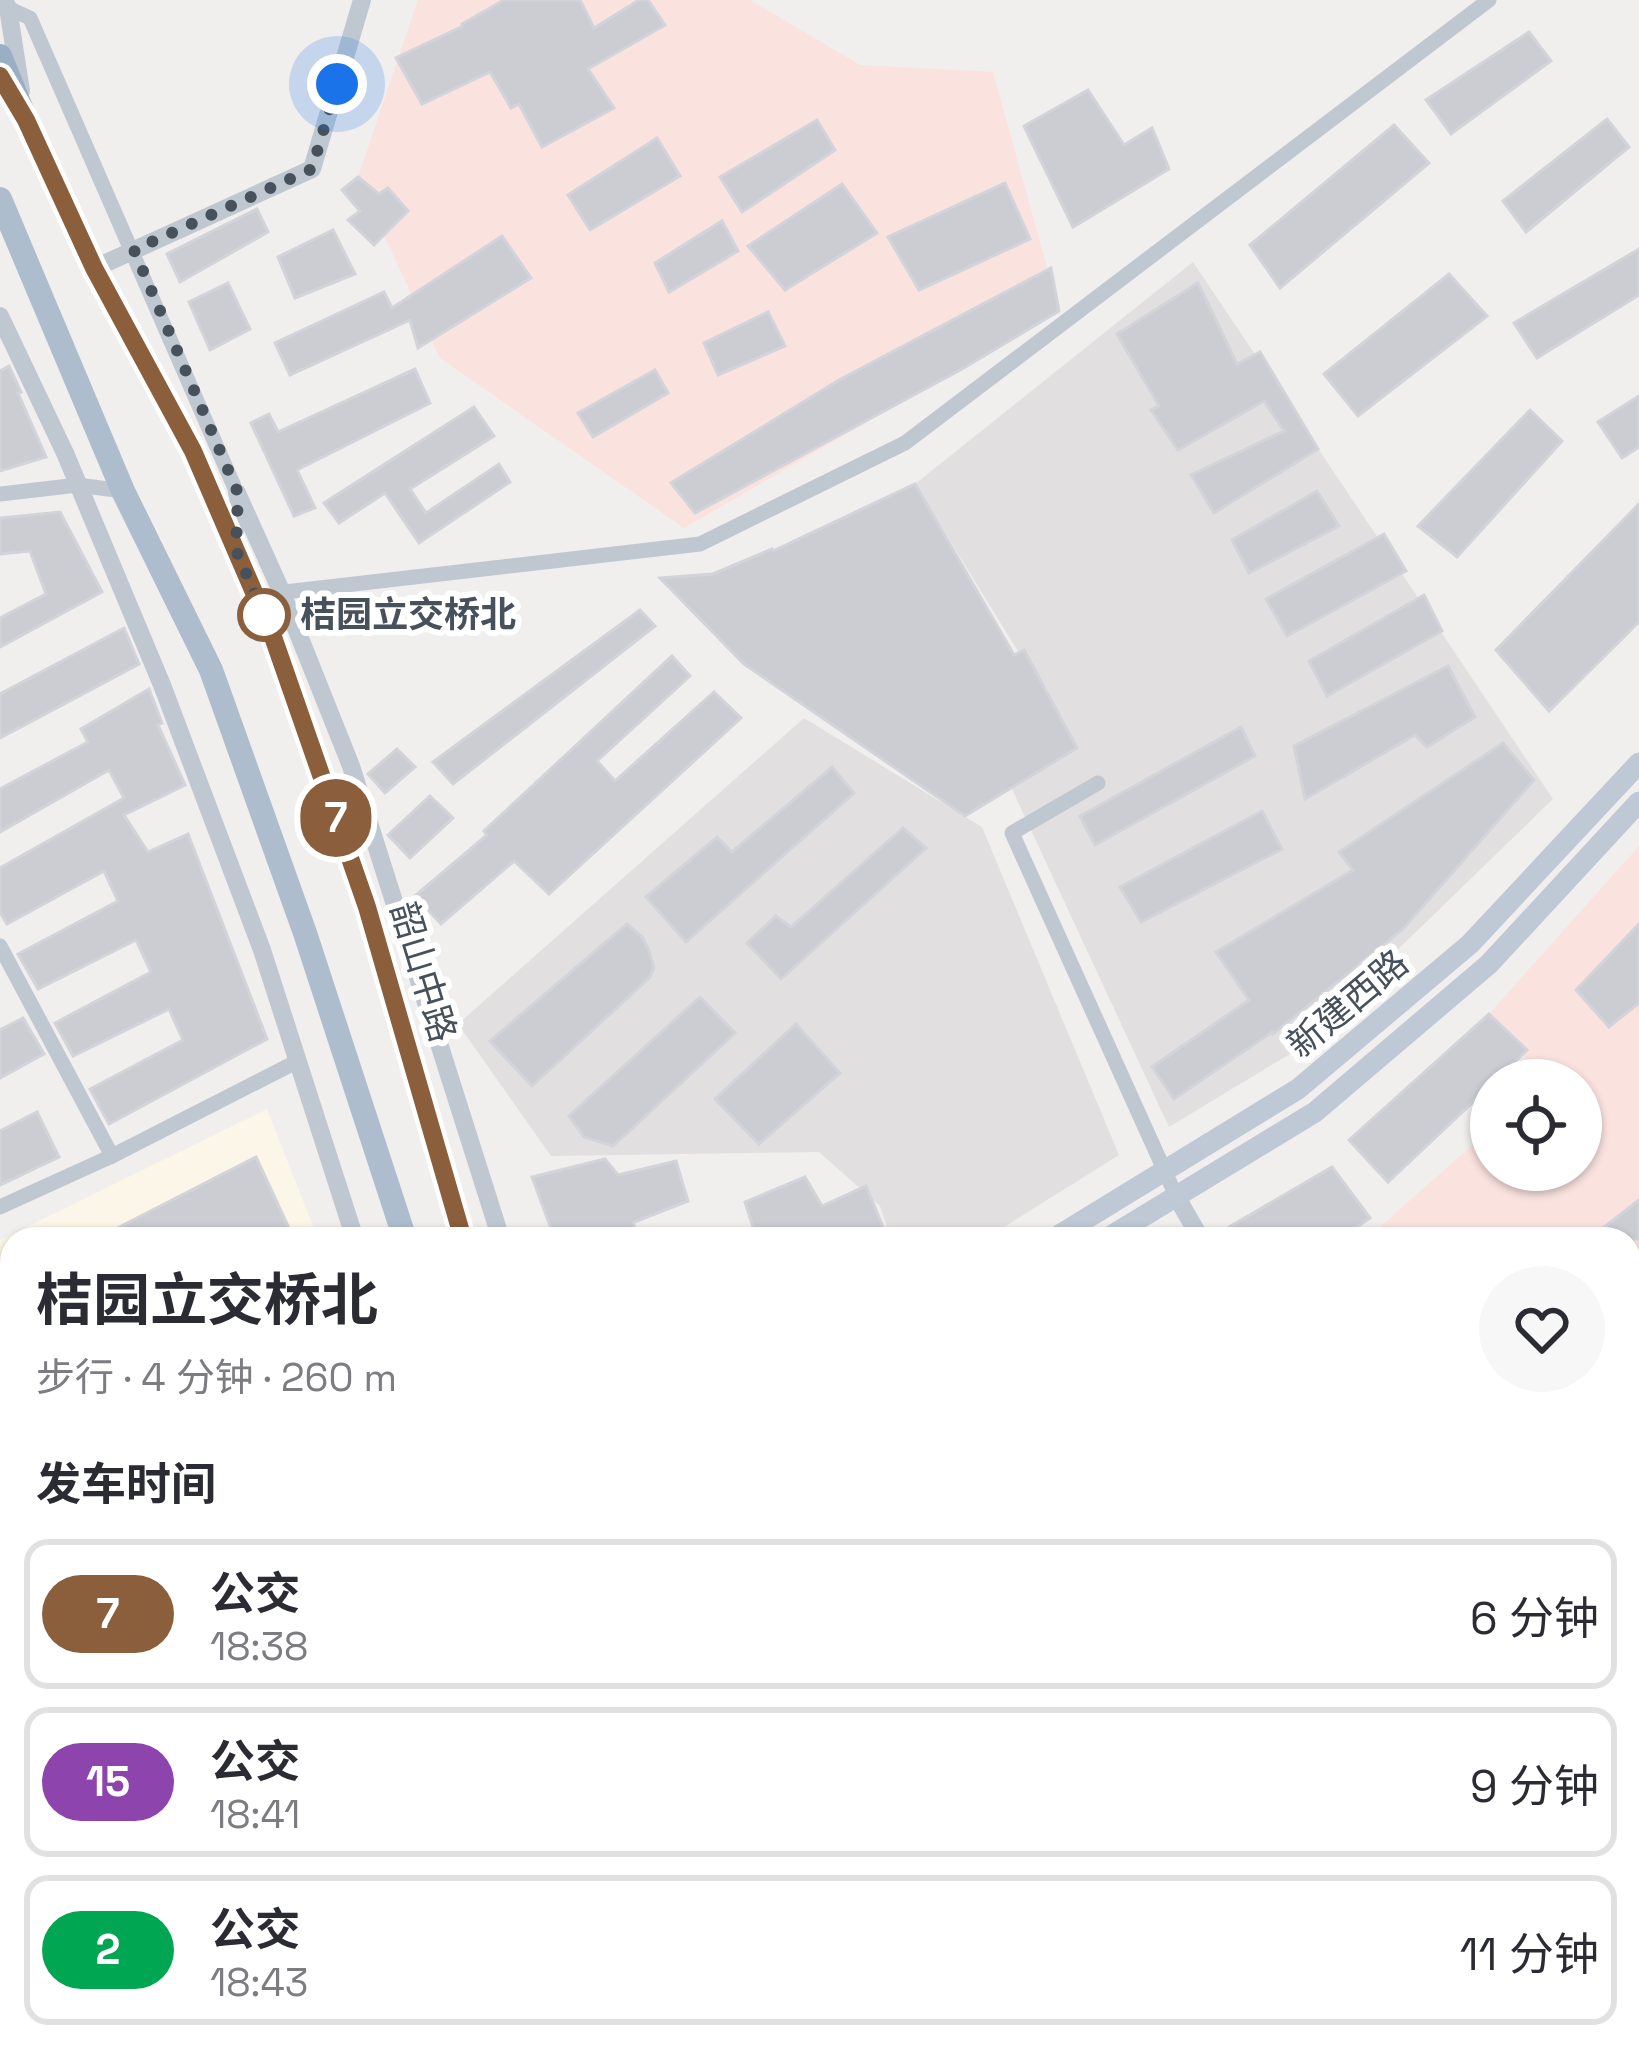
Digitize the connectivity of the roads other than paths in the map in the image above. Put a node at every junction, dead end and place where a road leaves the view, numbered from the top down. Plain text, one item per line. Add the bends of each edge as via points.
1 (362, 0) edge
2 (1490, 0) edge
3 (6, 4) edge
4 (0, 56) edge
5 (0, 76) edge
6 (26, 120) junction
7 (0, 199) edge
8 (134, 250) junction
9 (94, 268) junction
10 (0, 316) edge
11 (78, 485) junction
12 (122, 491) junction
13 (238, 493) junction
14 (0, 494) edge
15 (236, 550) junction
16 (282, 592) junction
17 (256, 596) junction
18 (1639, 763) edge
19 (1098, 783) dead end
20 (1639, 802) edge
21 (0, 946) edge
22 (298, 1060) junction
23 (112, 1156) junction
24 (1164, 1171) junction
25 (1176, 1196) junction
26 (0, 1207) edge
27 (351, 1227) edge
28 (401, 1227) edge
29 (460, 1227) edge
30 (497, 1227) edge
31 (1073, 1227) edge
32 (1126, 1227) edge
33 (1194, 1227) edge

1 - 8 street via 312,169
2 - 16 street via 905,443 700,544
3 - 6 street
3 - 8 street via 30,17
4 - 6 highway
5 - 6 main road, 韶山中路
6 - 9 main road, 韶山中路
7 - 12 main road
8 - 9 street
8 - 13 street
9 - 15 main road, 韶山中路 via 193,451
10 - 11 street
11 - 12 street
11 - 14 street
11 - 22 street via 188,751
12 - 28 main road via 211,670
13 - 15 street
13 - 16 street
15 - 17 main road, 韶山中路
16 - 17 street
16 - 30 street via 351,766
17 - 29 main road, 韶山中路 via 367,907
18 - 24 main road, 新建西路 via 1470,944 1298,1089
19 - 24 street via 1012,833
20 - 25 main road, 新建西路 via 1472,979 1315,1112
21 - 23 street
22 - 23 street
22 - 27 street
23 - 26 street
24 - 25 street
24 - 31 main road, 新建西路
25 - 32 main road, 新建西路
25 - 33 street

